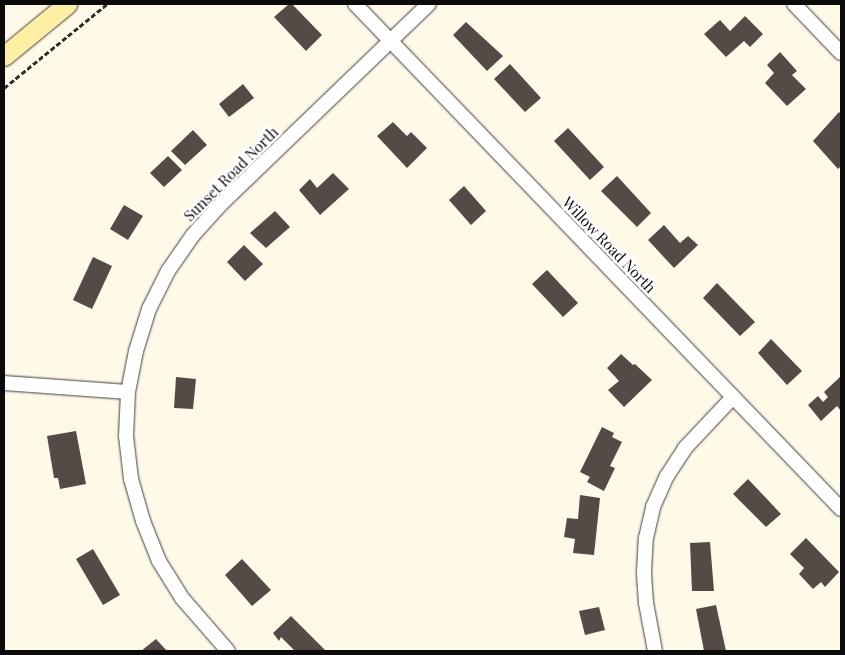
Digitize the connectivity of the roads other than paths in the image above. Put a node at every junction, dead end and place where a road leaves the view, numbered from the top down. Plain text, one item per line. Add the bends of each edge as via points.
1 (67, 4) edge
2 (355, 4) edge
3 (429, 4) edge
4 (794, 4) edge
5 (390, 41) junction
6 (841, 53) edge
7 (4, 56) edge
8 (4, 383) edge
9 (128, 392) junction
10 (733, 397) junction
11 (841, 509) edge
12 (228, 651) edge
13 (655, 651) edge

1 - 7 main road
2 - 5 street, Willow Road North
3 - 5 street, Sunset Road North
4 - 6 street
5 - 9 street, Sunset Road North via 193,235 168,271 149,309
5 - 10 street, Willow Road North
8 - 9 street
9 - 12 street, Sunset Road North via 126,436 143,521 159,561 182,598
10 - 11 street, Willow Road North
10 - 13 street via 685,448 653,507 646,538 644,572

